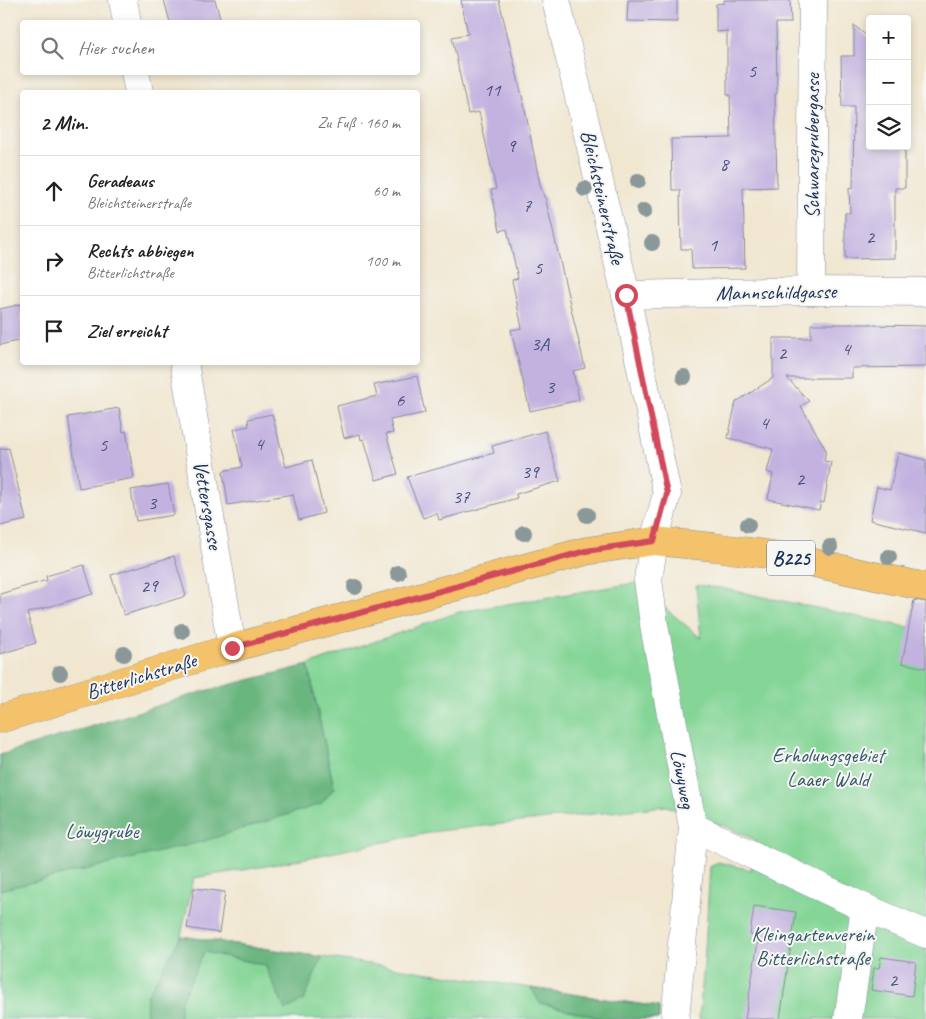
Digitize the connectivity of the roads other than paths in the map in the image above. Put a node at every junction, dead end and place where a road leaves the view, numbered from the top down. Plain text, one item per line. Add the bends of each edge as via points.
1 (123, 0) edge
2 (556, 0) edge
3 (813, 0) edge
4 (127, 20) edge
5 (135, 75) edge
6 (138, 90) edge
7 (811, 291) junction
8 (926, 292) edge
9 (626, 295) junction
10 (185, 365) edge
11 (654, 541) junction
12 (926, 587) edge
13 (232, 648) junction
14 (0, 719) edge
15 (693, 827) junction
16 (865, 908) junction
17 (926, 934) edge
18 (675, 1019) edge
19 (848, 1019) edge

1 - 4 street
2 - 9 street, Bleichsteinerstraße
3 - 7 street, Schwarzgrubergasse
5 - 6 street
7 - 8 street, Mannschildgasse
7 - 9 street, Mannschildgasse
9 - 11 street, Bleichsteinerstraße via 667,494
10 - 13 street, Vettersgasse
11 - 12 main road, Bitterlichstraße / B225 via 781,556
11 - 13 main road, Bitterlichstraße / B225 via 586,551
11 - 15 street, Löwyweg via 648,580 654,631
13 - 14 main road, Bitterlichstraße / B225
15 - 16 street
15 - 18 street, Löwyweg
16 - 17 street
16 - 19 street

